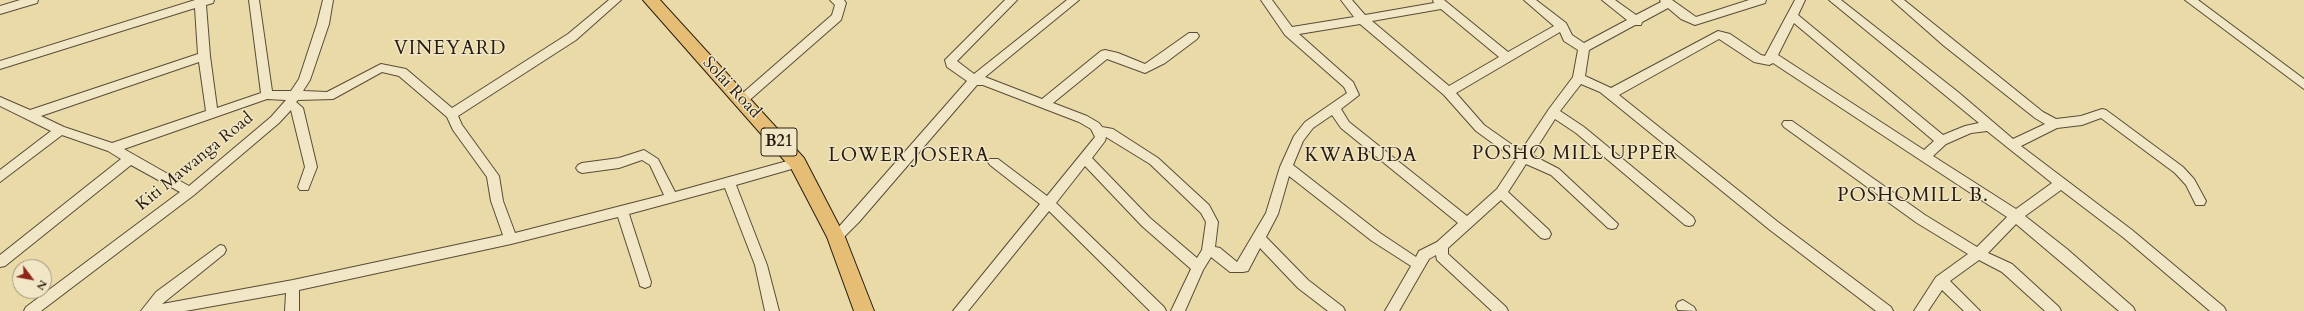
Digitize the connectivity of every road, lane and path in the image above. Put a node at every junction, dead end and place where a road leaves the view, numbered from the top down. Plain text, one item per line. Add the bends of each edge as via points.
1 (33, 0) edge
2 (254, 0) edge
3 (328, 0) edge
4 (616, 0) edge
5 (651, 0) edge
6 (835, 0) edge
7 (1012, 0) edge
8 (1074, 0) edge
9 (1266, 0) edge
10 (1346, 0) edge
11 (1529, 0) edge
12 (1607, 0) edge
13 (1761, 0) edge
14 (1800, 0) edge
15 (1834, 0) edge
16 (1897, 0) edge
17 (2190, 0) edge
18 (203, 1) edge
19 (1667, 1) edge
20 (1440, 3) edge
21 (0, 10) edge
22 (1791, 15) junction
23 (1363, 20) junction
24 (1637, 22) junction
25 (1562, 26) junction
26 (1289, 32) junction
27 (1193, 36) dead end
28 (1584, 48) junction
29 (204, 56) junction
30 (1771, 56) junction
31 (1508, 58) junction
32 (0, 65) edge
33 (1579, 78) junction
34 (974, 80) junction
35 (2304, 85) edge
36 (1448, 92) junction
37 (1610, 94) junction
38 (267, 95) junction
39 (0, 101) edge
40 (292, 101) junction
41 (741, 101) junction
42 (1043, 104) junction
43 (1334, 109) junction
44 (1553, 112) junction
45 (212, 113) junction
46 (452, 114) junction
47 (29, 115) junction
48 (1788, 124) dead end
49 (2055, 124) junction
50 (1988, 126) junction
51 (60, 130) junction
52 (1099, 132) junction
53 (1942, 141) junction
54 (2012, 145) junction
55 (112, 148) junction
56 (1925, 156) junction
57 (1085, 158) junction
58 (1522, 158) junction
59 (130, 159) junction
60 (994, 162) dead end
61 (798, 163) junction
62 (1286, 167) junction
63 (582, 168) dead end
64 (0, 177) edge
65 (728, 182) junction
66 (2061, 183) junction
67 (304, 187) dead end
68 (190, 192) junction
69 (1501, 193) junction
70 (672, 198) junction
71 (2200, 201) dead end
72 (1049, 204) junction
73 (622, 210) junction
74 (2016, 216) junction
75 (1689, 221) dead end
76 (1466, 222) junction
77 (1612, 224) dead end
78 (1545, 234) dead end
79 (836, 237) junction
80 (511, 239) junction
81 (1259, 239) junction
82 (1441, 246) junction
83 (220, 250) dead end
84 (1208, 251) junction
85 (1978, 254) junction
86 (0, 262) edge
87 (1419, 265) junction
88 (1198, 267) junction
89 (1941, 281) junction
90 (645, 282) dead end
91 (293, 286) junction
92 (223, 305) edge
93 (1184, 309) edge
94 (31, 311) edge
95 (148, 311) edge
96 (154, 311) edge
97 (292, 311) edge
98 (772, 311) edge
99 (864, 311) edge
100 (960, 311) edge
101 (1159, 311) edge
102 (1338, 311) edge
103 (1392, 311) edge
104 (1501, 311) edge
105 (1886, 311) edge
106 (1921, 311) edge
107 (1973, 311) edge
108 (2054, 311) edge
109 (2128, 311) edge
110 (2219, 311) edge

1 - 21 street
2 - 38 street
3 - 40 street, Kiti Mawanga Road via 323,24 304,80
4 - 46 street via 572,37
5 - 41 highway, Solai Road / B21
6 - 41 street via 841,3 837,16
7 - 34 street via 952,60 951,64
8 - 34 street
9 - 26 street
10 - 23 street
11 - 25 street
12 - 24 street
13 - 19 street via 1695,21
14 - 22 street
15 - 50 street via 1954,95
16 - 49 street via 2039,115
17 - 35 street
18 - 29 street
18 - 32 street
19 - 24 street
20 - 23 street
20 - 31 street
22 - 30 street
22 - 53 street
23 - 26 street
23 - 36 street
24 - 28 street
25 - 28 street via 1568,38
25 - 31 street
26 - 43 street via 1349,85 1353,96
27 - 42 street via 1145,69 1105,54
28 - 33 street
29 - 45 street
29 - 47 street
30 - 37 street via 1769,61 1758,59 1723,35 1718,35
30 - 56 street
31 - 36 street
33 - 37 street
33 - 44 street
34 - 42 street via 984,81
34 - 79 street
36 - 58 street via 1480,128
37 - 105 street via 1774,226
38 - 40 street
38 - 45 street
39 - 47 street
40 - 46 street via 329,96 382,68 402,72
40 - 67 street via 297,108 311,168
40 - 68 street, Kiti Mawanga Road via 275,120
41 - 61 highway, Solai Road / B21
42 - 52 street via 1083,119 1096,126
43 - 62 street via 1309,125 1298,139
43 - 76 street via 1345,125
44 - 58 street
44 - 75 street via 1580,130
45 - 55 street
46 - 80 street via 457,127 494,176 497,201
47 - 51 street
48 - 85 street via 1921,220
49 - 54 street
49 - 71 street via 2082,120 2102,113 2179,170 2190,182
50 - 53 street via 1969,129
50 - 54 street
51 - 55 street
51 - 64 street
52 - 57 street via 1101,138
52 - 84 street via 1109,132 1154,161 1205,209 1212,222
53 - 56 street
54 - 66 street
55 - 59 street
56 - 74 street
57 - 72 street
57 - 88 street via 1146,222
58 - 69 street
58 - 77 street via 1533,160 1555,172
59 - 68 street
59 - 86 street
60 - 72 street
61 - 65 street
61 - 79 highway, Solai Road / B21
62 - 81 street via 1272,214
62 - 87 street via 1376,237
63 - 70 street via 619,163 644,155 654,162
65 - 70 street
65 - 98 street via 760,265
66 - 74 street
66 - 110 street via 2128,234
68 - 94 street, Kiti Mawanga Road
69 - 76 street
69 - 78 street
70 - 73 street
72 - 100 street
72 - 101 street
73 - 80 street
73 - 90 street
74 - 85 street
74 - 109 street
76 - 82 street
79 - 99 highway, Solai Road / B21
80 - 91 street
81 - 84 street via 1243,267 1239,269 1216,252
81 - 102 street via 1303,284
82 - 87 street via 1426,253
82 - 104 street via 1442,256
83 - 95 street via 161,296
84 - 88 street
85 - 89 street
85 - 108 street via 2007,268
87 - 103 street
88 - 93 street
89 - 106 street
89 - 107 street
91 - 92 street
91 - 97 street
92 - 96 street

